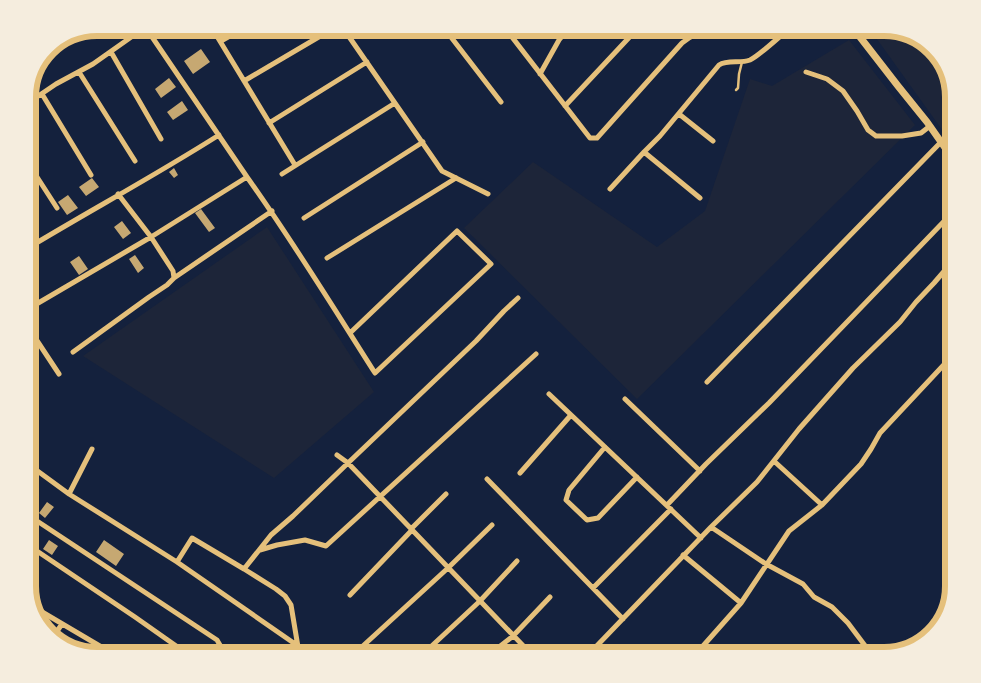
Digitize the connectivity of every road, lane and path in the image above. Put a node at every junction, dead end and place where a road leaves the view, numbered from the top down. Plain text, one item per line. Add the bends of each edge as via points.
1 (134, 36) edge
2 (151, 36) edge
3 (218, 36) edge
4 (230, 36) edge
5 (320, 36) edge
6 (349, 36) edge
7 (450, 36) edge
8 (512, 36) edge
9 (562, 36) edge
10 (631, 36) edge
11 (693, 36) edge
12 (780, 36) edge
13 (859, 36) edge
14 (221, 41) junction
15 (111, 52) junction
16 (367, 62) junction
17 (742, 62) junction
18 (79, 72) junction
19 (806, 72) dead end
20 (540, 74) junction
21 (244, 81) junction
22 (736, 90) dead end
23 (42, 94) junction
24 (36, 98) edge
25 (501, 102) dead end
26 (396, 103) junction
27 (565, 106) junction
28 (679, 114) junction
29 (270, 123) junction
30 (930, 126) junction
31 (219, 135) junction
32 (161, 138) dead end
33 (713, 141) dead end
34 (423, 142) junction
35 (941, 142) junction
36 (945, 147) edge
37 (644, 152) junction
38 (135, 161) dead end
39 (295, 166) junction
40 (282, 174) dead end
41 (36, 175) edge
42 (91, 175) dead end
43 (247, 177) junction
44 (456, 178) junction
45 (610, 189) dead end
46 (118, 194) junction
47 (488, 194) dead end
48 (700, 198) dead end
49 (57, 208) dead end
50 (272, 211) junction
51 (304, 218) dead end
52 (945, 221) edge
53 (151, 237) junction
54 (36, 241) edge
55 (327, 258) dead end
56 (945, 271) edge
57 (174, 278) junction
58 (518, 298) dead end
59 (36, 303) edge
60 (350, 333) junction
61 (36, 340) edge
62 (73, 352) dead end
63 (536, 354) dead end
64 (945, 364) edge
65 (58, 374) dead end
66 (707, 382) dead end
67 (549, 394) dead end
68 (625, 399) dead end
69 (571, 416) junction
70 (605, 447) junction
71 (92, 449) dead end
72 (337, 455) dead end
73 (774, 462) junction
74 (348, 463) junction
75 (36, 470) edge
76 (700, 471) junction
77 (520, 473) dead end
78 (637, 477) junction
79 (487, 479) dead end
80 (69, 494) junction
81 (446, 494) dead end
82 (380, 496) junction
83 (822, 505) junction
84 (669, 507) junction
85 (36, 520) edge
86 (492, 525) dead end
87 (712, 527) junction
88 (412, 530) junction
89 (701, 538) junction
90 (36, 550) edge
91 (259, 551) junction
92 (684, 555) junction
93 (517, 561) dead end
94 (177, 562) junction
95 (766, 564) junction
96 (448, 568) junction
97 (244, 569) junction
98 (593, 588) junction
99 (350, 595) dead end
100 (550, 597) dead end
101 (480, 601) junction
102 (741, 603) junction
103 (42, 612) edge
104 (623, 619) junction
105 (62, 624) junction
106 (57, 631) edge
107 (513, 636) junction
108 (101, 647) edge
109 (177, 647) edge
110 (221, 647) edge
111 (298, 647) joint
112 (363, 647) edge
113 (431, 647) edge
114 (500, 647) edge
115 (523, 647) edge
116 (599, 647) edge
117 (703, 647) edge
118 (865, 647) edge

1 - 15 street
2 - 31 street
3 - 14 street
4 - 14 street
5 - 21 street
6 - 16 street
7 - 25 street
8 - 20 street
9 - 20 street
10 - 27 street
11 - 27 street via 596,138 590,138
12 - 17 street via 752,59
13 - 30 street
14 - 21 street
15 - 18 street
15 - 32 street
16 - 26 street
16 - 29 street
17 - 22 lane
17 - 28 street via 719,65
18 - 23 street
18 - 38 street
19 - 30 street via 827,79 843,91 868,130 876,136 921,133
20 - 27 street
21 - 29 street
23 - 24 street
23 - 42 street
26 - 34 street
26 - 39 street
28 - 33 street
28 - 37 street
29 - 39 street
30 - 35 street
31 - 43 street
31 - 46 street
34 - 44 street via 442,170
34 - 51 street
35 - 36 street
35 - 66 street
37 - 45 street
37 - 48 street
39 - 40 street
41 - 49 street
43 - 50 street
43 - 53 street
44 - 47 street
44 - 55 street
46 - 53 street
46 - 54 street
50 - 57 street
50 - 60 street
52 - 76 street
53 - 57 street via 173,271
53 - 59 street
56 - 73 street via 853,368
57 - 62 street
58 - 74 street
60 - 60 street via 376,373 490,264 457,231
61 - 65 street
63 - 82 street
64 - 83 street via 880,433 861,464
67 - 69 street
68 - 76 street
69 - 70 street
69 - 77 street
70 - 78 street
70 - 78 street via 569,490 566,500 577,511 587,520 598,518
71 - 80 street
72 - 74 street
73 - 83 street
73 - 87 street
74 - 82 street
74 - 91 street via 271,535
75 - 80 street
76 - 84 street
78 - 84 street
79 - 98 street
80 - 94 street
81 - 88 street
82 - 88 street
82 - 91 street via 326,546 305,540
83 - 95 street via 789,530
84 - 89 street
84 - 98 street
85 - 110 street via 217,640
86 - 96 street
87 - 89 street
87 - 95 street
88 - 96 street
88 - 99 street
89 - 92 street
90 - 109 street
91 - 97 street
92 - 102 street
92 - 104 street
93 - 101 street
94 - 97 street via 192,538
94 - 111 street
95 - 102 street
95 - 118 street via 803,584 814,597 832,607
96 - 101 street
96 - 112 street
97 - 111 street via 285,596 291,605
98 - 104 street
100 - 107 street
101 - 107 street
101 - 113 street
102 - 117 street
103 - 105 street
104 - 116 street
105 - 106 street
105 - 108 street
107 - 114 street
107 - 115 street

